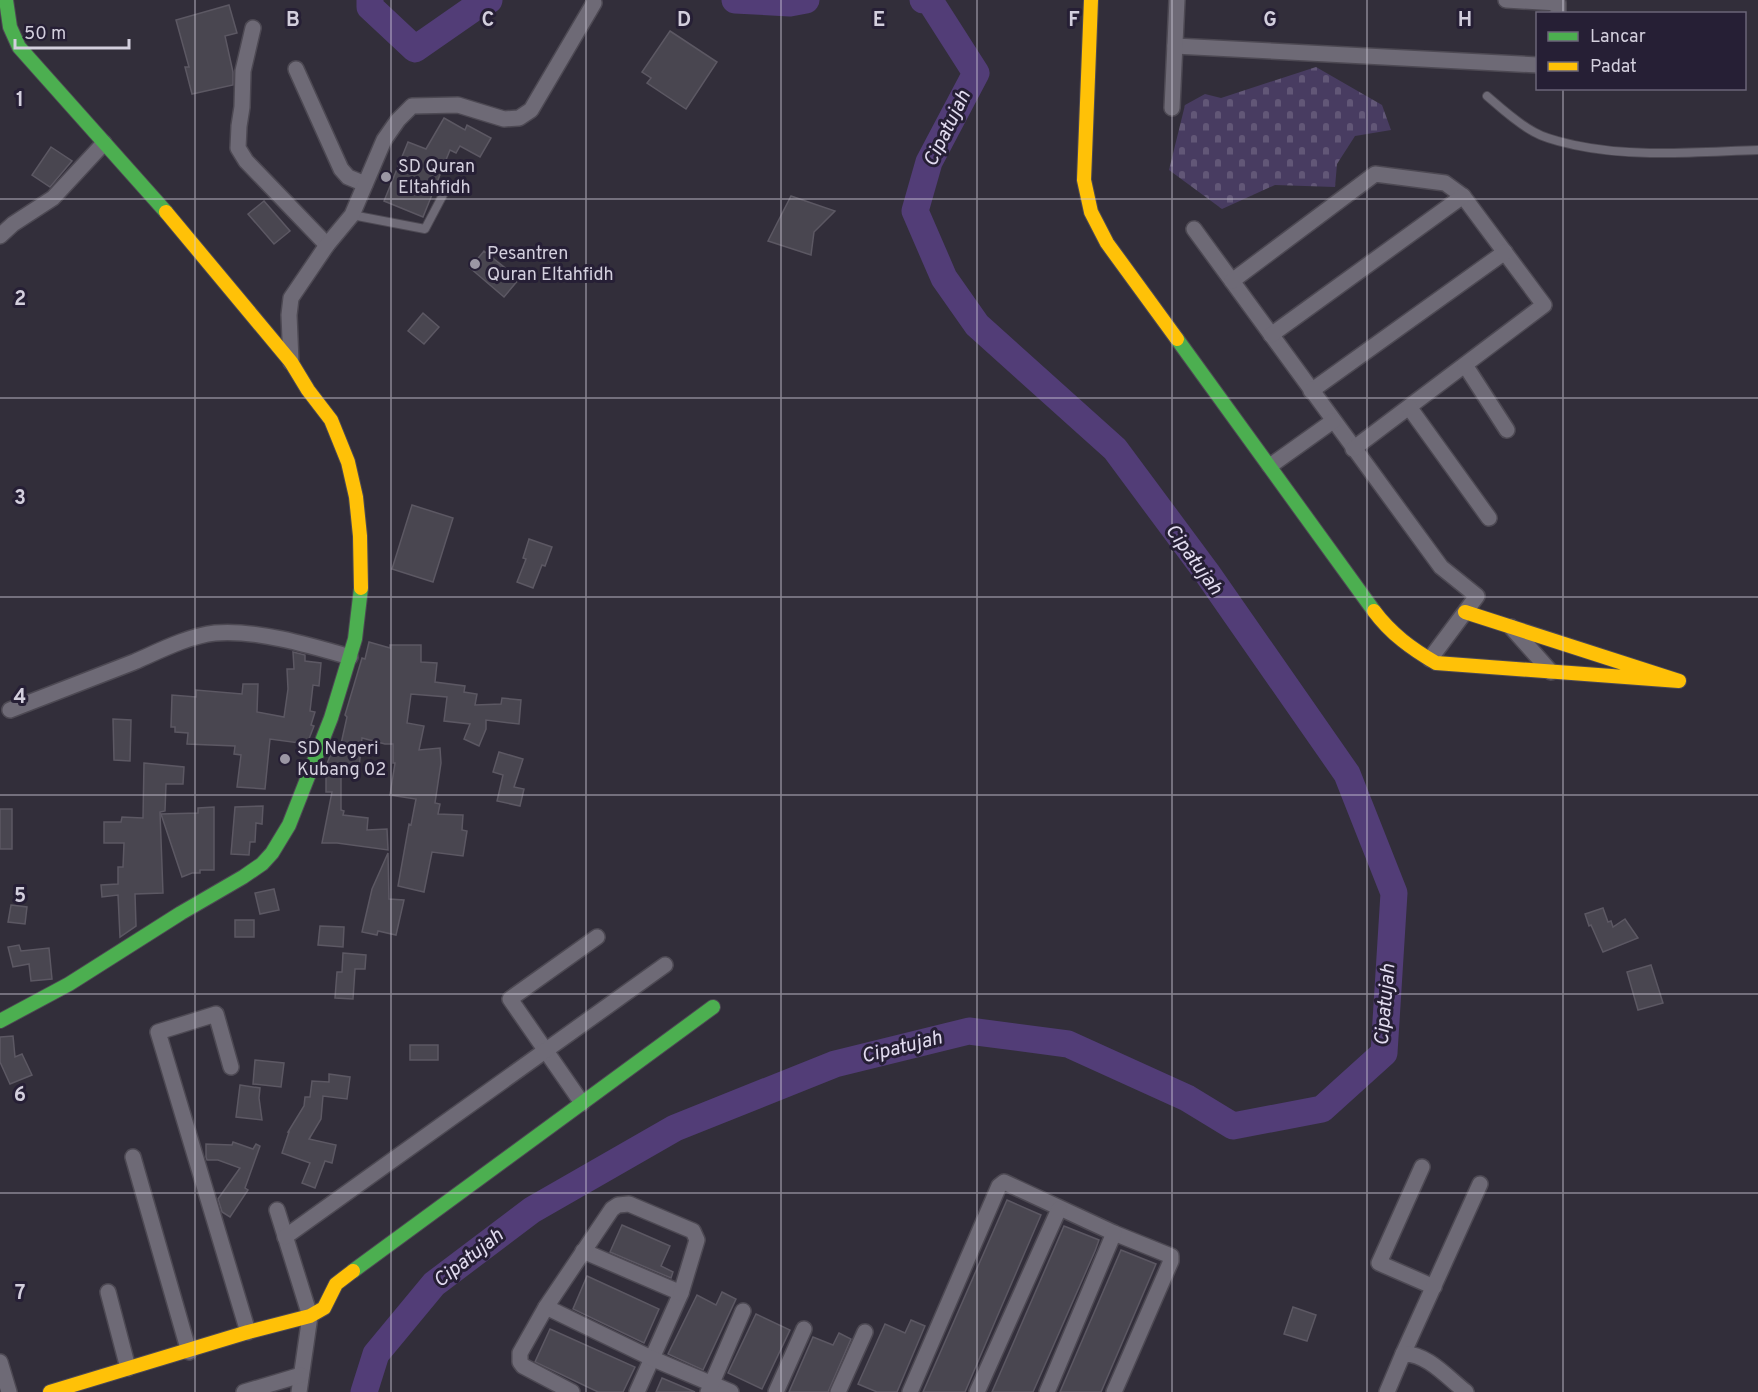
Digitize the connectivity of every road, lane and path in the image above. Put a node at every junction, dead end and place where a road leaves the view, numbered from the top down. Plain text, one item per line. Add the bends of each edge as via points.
1 (6, 0) edge
2 (1091, 0) edge
3 (1177, 0) edge
4 (1506, 0) edge
5 (594, 3) dead end
6 (1558, 12) edge
7 (253, 28) dead end
8 (1175, 46) junction
9 (1536, 65) edge
10 (296, 69) dead end
11 (1487, 96) dead end
12 (1172, 108) dead end
13 (104, 143) junction
14 (1758, 150) edge
15 (365, 184) junction
16 (445, 191) dead end
17 (1463, 196) junction
18 (352, 215) junction
19 (1194, 229) dead end
20 (0, 236) edge
21 (327, 245) junction
22 (1504, 252) junction
23 (1232, 281) junction
24 (1271, 335) junction
25 (291, 362) junction
26 (1465, 365) junction
27 (1311, 391) junction
28 (1408, 407) junction
29 (1333, 421) junction
30 (1507, 430) dead end
31 (1353, 449) junction
32 (1270, 466) junction
33 (1489, 518) dead end
34 (1465, 612) junction
35 (1511, 627) junction
36 (350, 657) junction
37 (1430, 659) junction
38 (1551, 672) junction
39 (10, 710) dead end
40 (597, 937) dead end
41 (665, 965) dead end
42 (713, 1007) dead end
43 (0, 1021) edge
44 (546, 1050) junction
45 (231, 1067) dead end
46 (582, 1103) junction
47 (133, 1157) dead end
48 (1422, 1167) dead end
49 (1480, 1184) dead end
50 (1059, 1209) junction
51 (277, 1210) dead end
52 (1114, 1233) junction
53 (285, 1238) junction
54 (583, 1251) junction
55 (1434, 1287) junction
56 (108, 1292) dead end
57 (681, 1293) junction
58 (546, 1307) junction
59 (743, 1311) dead end
60 (310, 1316) junction
61 (804, 1329) dead end
62 (248, 1332) junction
63 (865, 1332) dead end
64 (189, 1352) junction
65 (1403, 1354) junction
66 (651, 1358) junction
67 (0, 1362) edge
68 (128, 1368) junction
69 (301, 1375) junction
70 (710, 1388) edge
71 (9, 1392) edge
72 (50, 1392) edge
73 (244, 1392) edge
74 (299, 1392) edge
75 (572, 1392) edge
76 (636, 1392) edge
77 (731, 1392) edge
78 (776, 1392) edge
79 (838, 1392) edge
80 (910, 1392) edge
81 (977, 1392) edge
82 (1047, 1392) edge
83 (1113, 1392) edge
84 (1387, 1392) edge
85 (1466, 1392) edge

1 - 13 street via 10,27 19,47
2 - 32 street via 1084,180 1091,212 1107,243
3 - 8 street
4 - 6 street via 1558,3
5 - 15 street via 531,110 519,118 504,119 458,105 412,106 384,140
7 - 21 street via 243,71 238,148
8 - 9 street
8 - 12 street
10 - 15 street via 341,169 348,177
11 - 14 lane via 1536,134 1591,148 1668,153
13 - 20 street via 53,198
13 - 25 street
15 - 18 street
16 - 18 lane via 425,229
17 - 22 street
17 - 23 street via 1445,183 1375,174
17 - 24 street
18 - 21 street
19 - 23 street
21 - 25 street via 291,298
22 - 26 street via 1544,306
22 - 27 street
23 - 24 street
24 - 27 street
25 - 36 street via 331,420 348,462 356,496 361,588
26 - 28 street
26 - 30 street
27 - 29 street
28 - 31 street
28 - 33 street
29 - 31 street
29 - 32 street
31 - 34 street via 1441,567 1477,596
32 - 37 street via 1382,622 1406,645
34 - 35 street
34 - 37 street
35 - 38 street
35 - 38 street via 1679,681
36 - 39 street via 265,637 213,633
36 - 43 street via 289,825 262,864 69,984
37 - 38 street via 1436,663
40 - 44 street via 510,999
41 - 44 street
42 - 46 street
44 - 46 street
44 - 53 street
45 - 62 street via 216,1014 158,1032
46 - 60 street via 336,1284 324,1308
47 - 64 street
48 - 55 street via 1379,1263
49 - 55 street
50 - 52 street
50 - 80 street via 1000,1183
50 - 81 street
51 - 53 street
52 - 82 street
52 - 83 street via 1171,1258
53 - 60 street
54 - 57 street
54 - 57 street via 612,1209 623,1204 689,1229 697,1240
54 - 58 street
55 - 65 street
56 - 68 street
57 - 66 street
58 - 66 street
58 - 75 street via 520,1353 520,1362
59 - 70 street
60 - 62 street
60 - 69 street
61 - 78 street
62 - 64 street
63 - 79 street
64 - 68 street
65 - 84 street
65 - 85 street via 1434,1366
66 - 70 street
66 - 76 street
67 - 71 street
68 - 72 street
69 - 73 street
69 - 74 street
70 - 77 street

